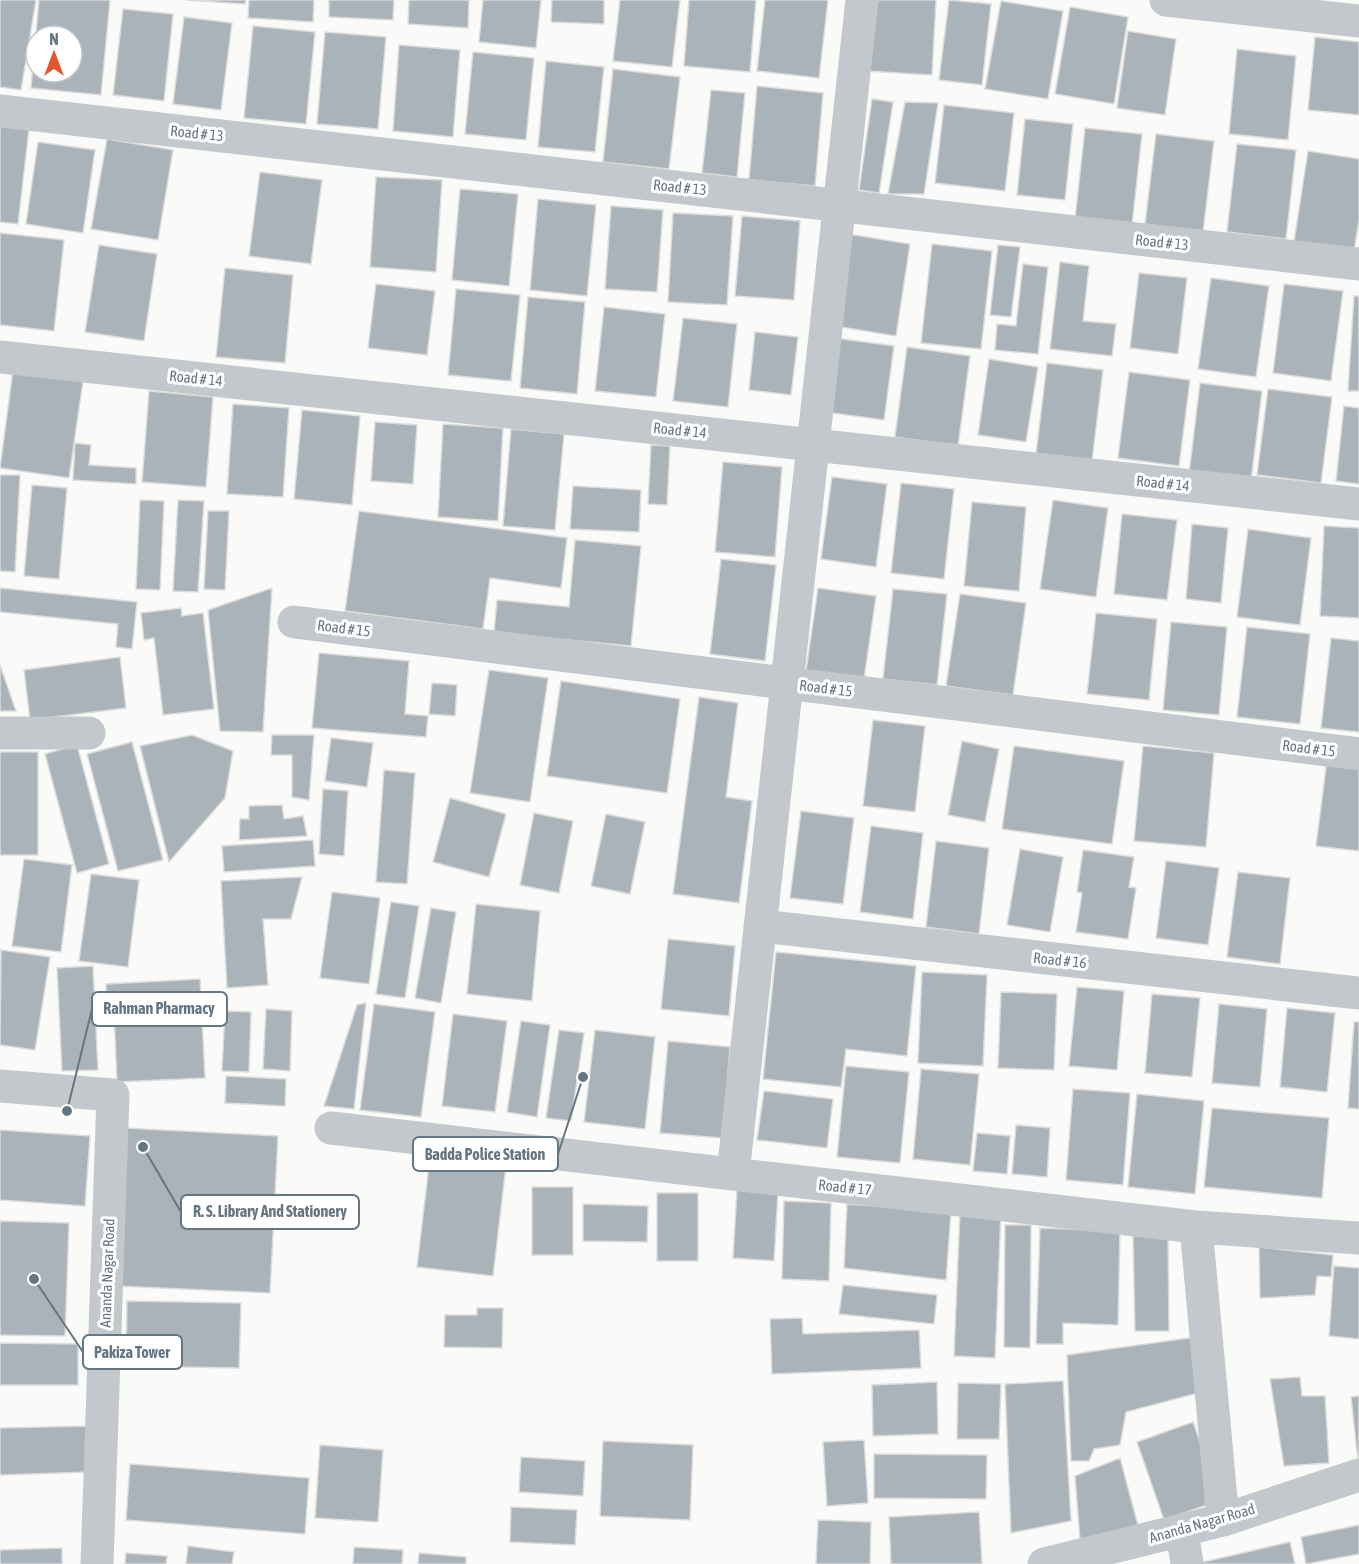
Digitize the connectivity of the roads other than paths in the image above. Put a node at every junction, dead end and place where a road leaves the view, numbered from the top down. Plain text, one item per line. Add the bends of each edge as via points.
1 (862, 0) edge
2 (1166, 0) edge
3 (1359, 21) edge
4 (0, 111) edge
5 (839, 205) junction
6 (1359, 264) edge
7 (0, 357) edge
8 (813, 445) junction
9 (1359, 504) edge
10 (294, 622) dead end
11 (787, 684) junction
12 (0, 732) edge
13 (89, 732) dead end
14 (1359, 754) edge
15 (760, 926) junction
16 (1359, 993) edge
17 (0, 1086) edge
18 (331, 1128) dead end
19 (733, 1174) junction
20 (1196, 1227) junction
21 (1359, 1238) edge
22 (1359, 1475) edge
23 (1223, 1520) junction
24 (1182, 1530) junction
25 (97, 1564) edge
26 (1044, 1564) edge
27 (1187, 1564) edge

1 - 5 street
2 - 3 street
4 - 5 street, Road # 13
5 - 6 street, Road # 13
5 - 8 street
7 - 8 street, Road # 14
8 - 9 street, Road # 14
8 - 11 street
10 - 11 street, Road # 15
11 - 14 street, Road # 15
11 - 15 street
12 - 13 street
15 - 16 street, Road # 16
15 - 19 street
17 - 25 street, Ananda Nagar Road via 113,1095
18 - 19 street, Road # 17
19 - 20 street, Road # 17
20 - 21 street, Road # 17
20 - 23 street
22 - 23 street, Ananda Nagar Road
23 - 24 street, Ananda Nagar Road
24 - 26 street, Ananda Nagar Road
24 - 27 street

